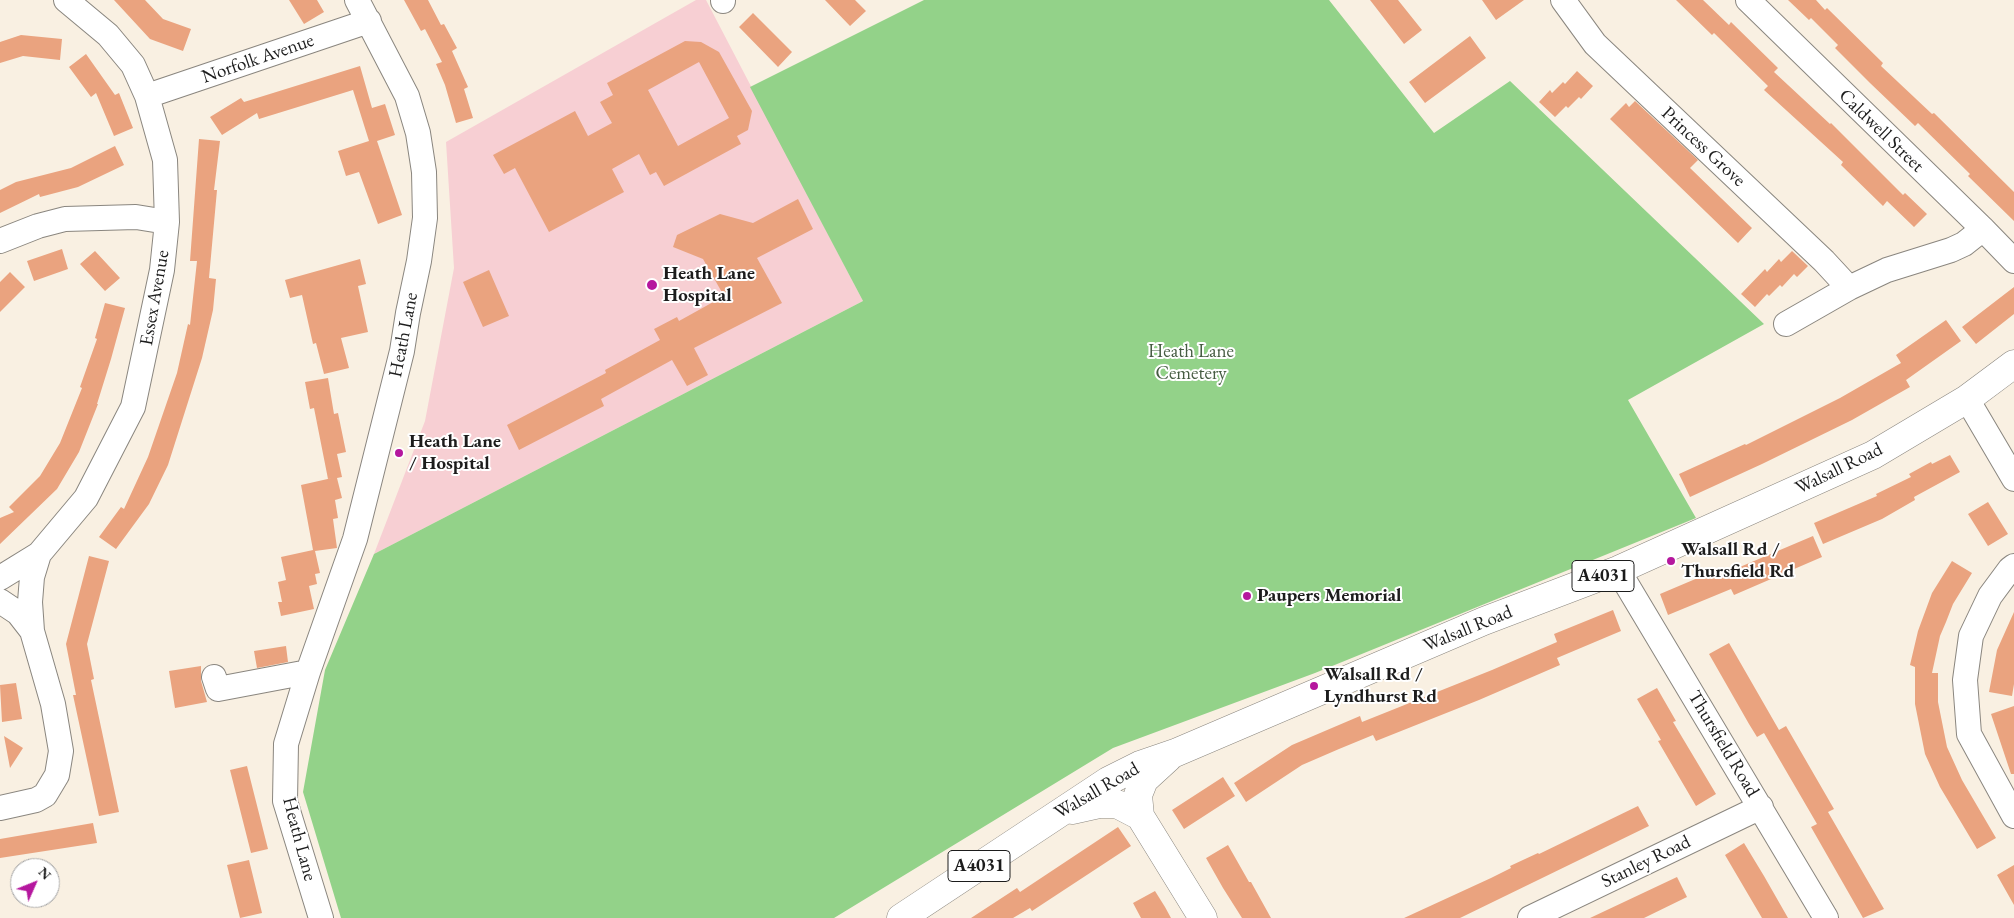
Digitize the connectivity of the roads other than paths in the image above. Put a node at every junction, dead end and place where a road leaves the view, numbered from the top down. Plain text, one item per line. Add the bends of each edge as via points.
1 (66, 0) edge
2 (357, 0) edge
3 (1563, 0) edge
4 (1748, 0) edge
5 (369, 21) junction
6 (146, 96) junction
7 (167, 222) junction
8 (1983, 229) junction
9 (0, 241) edge
10 (2014, 261) edge
11 (1849, 288) junction
12 (1786, 324) dead end
13 (2014, 364) edge
14 (1967, 399) junction
15 (2014, 479) edge
16 (39, 554) junction
17 (2014, 566) edge
18 (1618, 570) junction
19 (0, 578) edge
20 (0, 601) edge
21 (32, 632) junction
22 (308, 672) junction
23 (214, 677) dead end
24 (1175, 752) junction
25 (1761, 807) junction
26 (0, 808) edge
27 (2013, 813) edge
28 (1058, 814) junction
29 (1140, 816) junction
30 (321, 918) edge
31 (901, 918) edge
32 (1203, 918) edge
33 (1530, 918) edge
34 (1826, 918) edge

1 - 6 street, Essex Avenue via 108,35 134,65
2 - 5 street, Heath Lane
3 - 11 street, Princess Grove via 1595,44
4 - 8 street, Caldwell Street
5 - 6 street, Norfolk Avenue
5 - 22 street, Heath Lane via 407,96 418,133 424,172 425,218 402,351 386,421 355,539
6 - 7 street, Essex Avenue via 165,160
7 - 9 street via 136,217 65,219
7 - 16 street, Essex Avenue via 162,270 133,407 86,498
8 - 10 street, Caldwell Street
8 - 11 street via 1951,250 1888,270
11 - 12 street
13 - 14 main road, Walsall Road / A4031
14 - 15 street
14 - 18 main road, Walsall Road / A4031 via 1873,455
16 - 19 street, Essex Avenue
16 - 21 street via 32,577
17 - 27 street via 1990,596 1971,636 1965,680 1969,734
18 - 24 main road, Walsall Road / A4031 via 1484,621
18 - 25 street, Thursfield Road
20 - 21 street via 18,613
21 - 26 street via 53,704 61,750 57,775 45,795
22 - 23 street via 218,690
22 - 30 street, Heath Lane via 286,744 285,801
24 - 28 main road, Walsall Road / A4031 via 1116,777
24 - 29 main road, A4031 via 1144,780 1138,795
25 - 33 street, Stanley Road
25 - 34 street, Thursfield Road
28 - 29 main road, A4031 via 1099,804 1117,804
28 - 31 main road, Walsall Road / A4031
29 - 32 main road

